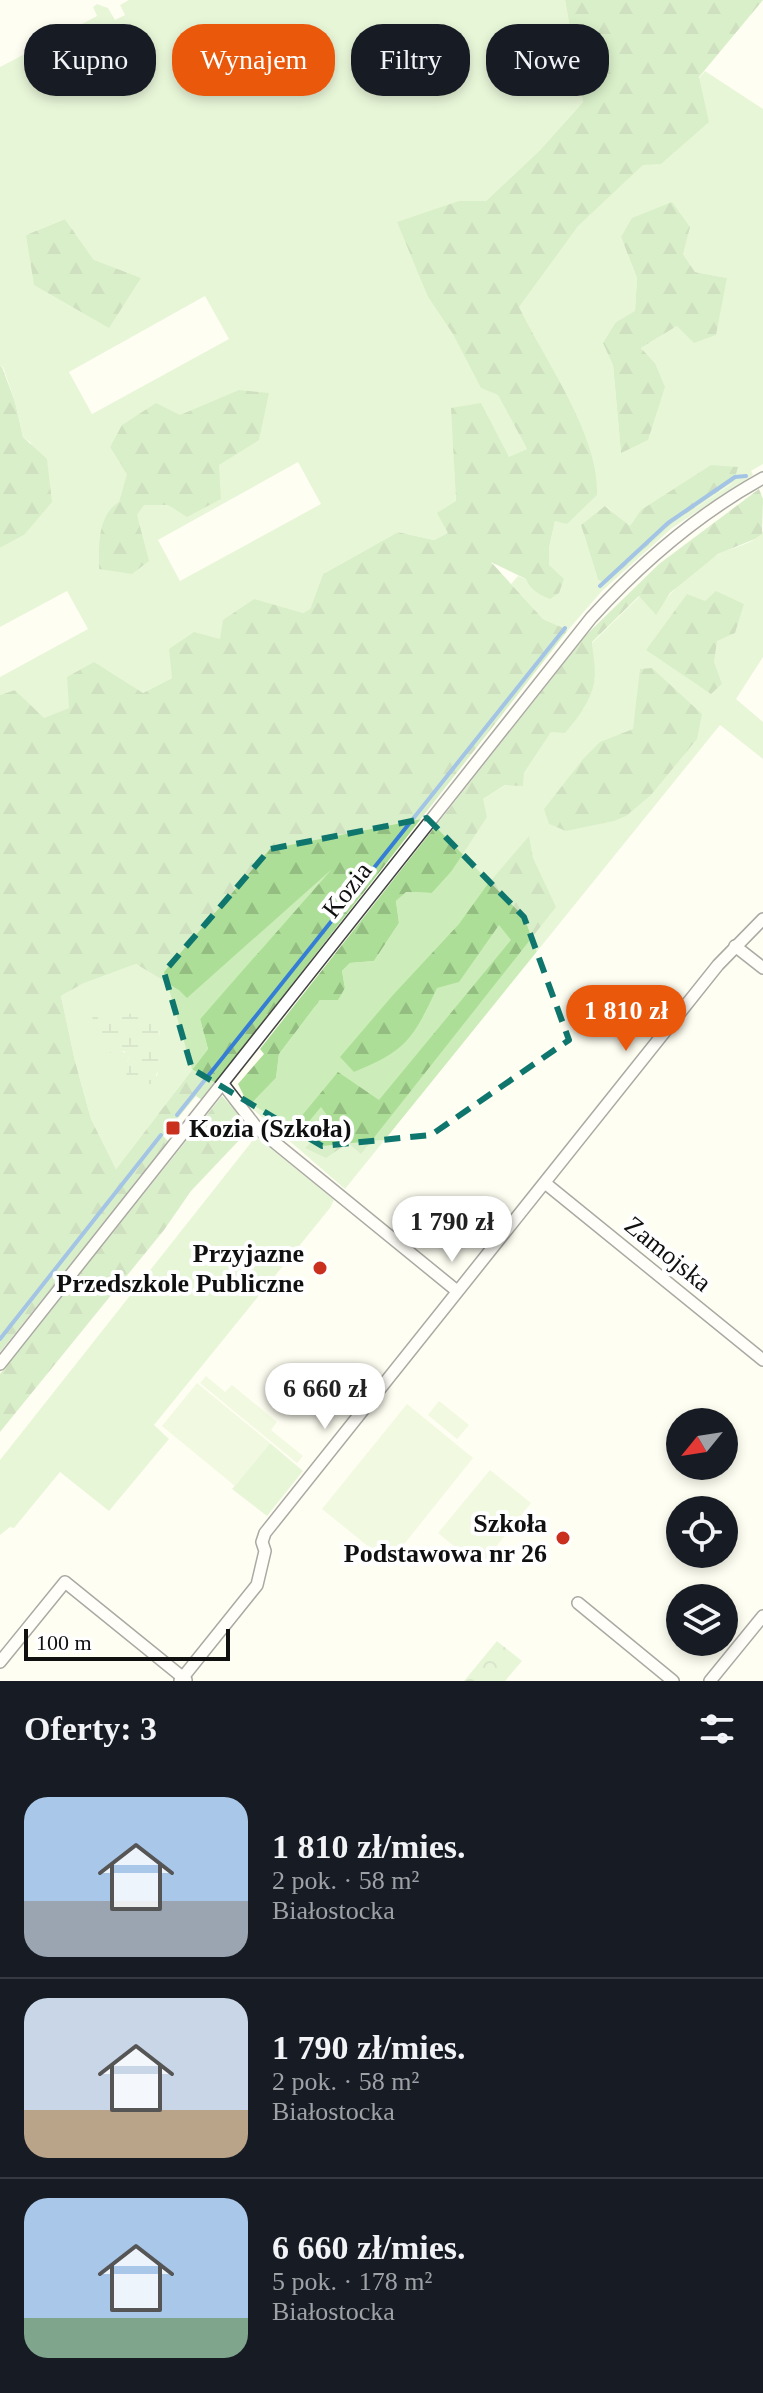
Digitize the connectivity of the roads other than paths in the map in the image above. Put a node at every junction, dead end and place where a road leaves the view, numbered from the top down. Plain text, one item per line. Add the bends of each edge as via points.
1 (763, 478) edge
2 (763, 919) edge
3 (735, 946) junction
4 (763, 968) edge
5 (223, 1084) junction
6 (545, 1183) junction
7 (457, 1291) junction
8 (763, 1360) edge
9 (0, 1364) edge
10 (578, 1603) dead end
11 (763, 1616) edge
12 (0, 1662) edge
13 (183, 1680) edge
14 (673, 1681) edge
15 (710, 1681) edge

1 - 5 street, Kozia via 683,532 591,618
2 - 3 street
3 - 4 street
3 - 6 street
5 - 7 street via 253,1125
5 - 9 street, Kozia
6 - 7 street
6 - 8 street, Zamojska
7 - 13 street via 265,1533 257,1585
10 - 14 street
11 - 15 street
12 - 13 street via 65,1582

